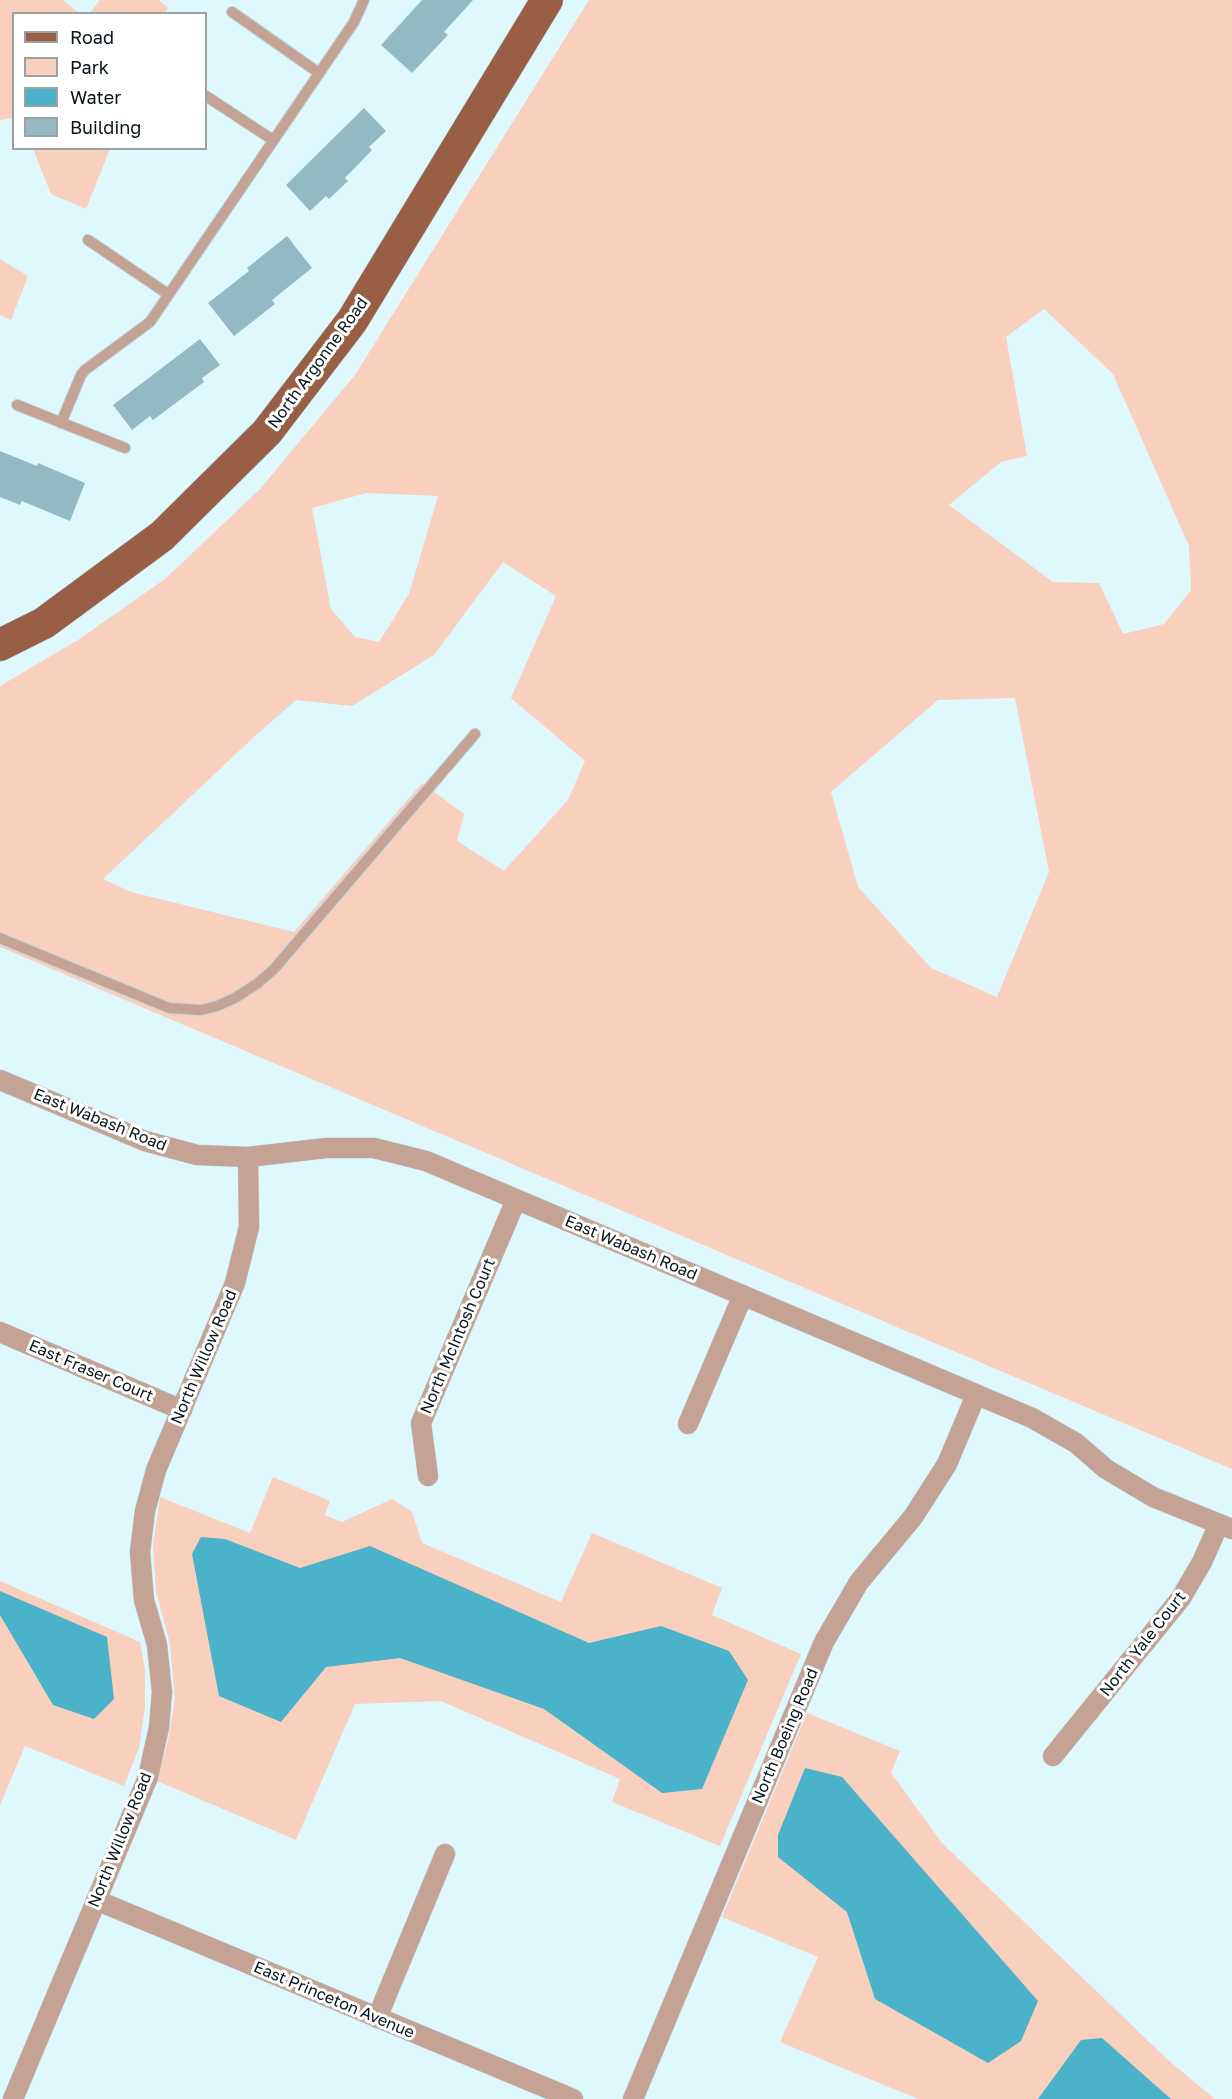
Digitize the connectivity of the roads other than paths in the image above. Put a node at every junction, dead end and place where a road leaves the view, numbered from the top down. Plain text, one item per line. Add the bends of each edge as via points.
1 (364, 0) edge
2 (547, 0) edge
3 (232, 12) dead end
4 (319, 73) junction
5 (207, 97) edge
6 (273, 140) junction
7 (88, 240) dead end
8 (168, 294) junction
9 (17, 405) dead end
10 (61, 423) junction
11 (125, 448) dead end
12 (0, 645) edge
13 (475, 734) dead end
14 (0, 938) edge
15 (0, 1080) edge
16 (248, 1156) junction
17 (516, 1200) junction
18 (743, 1295) junction
19 (0, 1332) edge
20 (976, 1395) junction
21 (182, 1410) junction
22 (688, 1424) dead end
23 (428, 1476) dead end
24 (1226, 1526) edge
25 (1053, 1756) dead end
26 (446, 1854) dead end
27 (96, 1900) junction
28 (377, 2018) junction
29 (14, 2099) edge
30 (573, 2099) edge
31 (633, 2099) edge

1 - 4 lane via 354,22
2 - 12 main road, North Argonne Road via 352,321 267,432 162,536 44,623
3 - 4 lane
4 - 6 lane
5 - 6 lane
6 - 8 lane
7 - 8 lane
8 - 10 lane via 150,322 81,375
9 - 10 lane
10 - 11 lane
13 - 14 lane via 274,969 236,998 201,1011 169,1008
15 - 16 street, East Wabash Road via 145,1142 197,1155
16 - 17 street, East Wabash Road via 326,1148 374,1148 426,1161
16 - 21 street, North Willow Road via 249,1227 235,1283
17 - 18 street, East Wabash Road
17 - 23 street, North McIntosh Court via 422,1423
18 - 20 street, East Wabash Road
18 - 22 street
19 - 21 street, East Fraser Court
20 - 24 street, East Wabash Road via 1032,1418 1076,1443 1106,1469 1153,1497
20 - 31 street, North Boeing Road via 947,1464 913,1517 859,1582 824,1642
21 - 27 street, North Willow Road via 156,1470 140,1552 144,1600 157,1645 162,1692 159,1727 148,1777
24 - 25 street, North Yale Court via 1181,1598
26 - 28 street
27 - 28 street, East Princeton Avenue
27 - 29 street, North Willow Road
28 - 30 street, East Princeton Avenue

